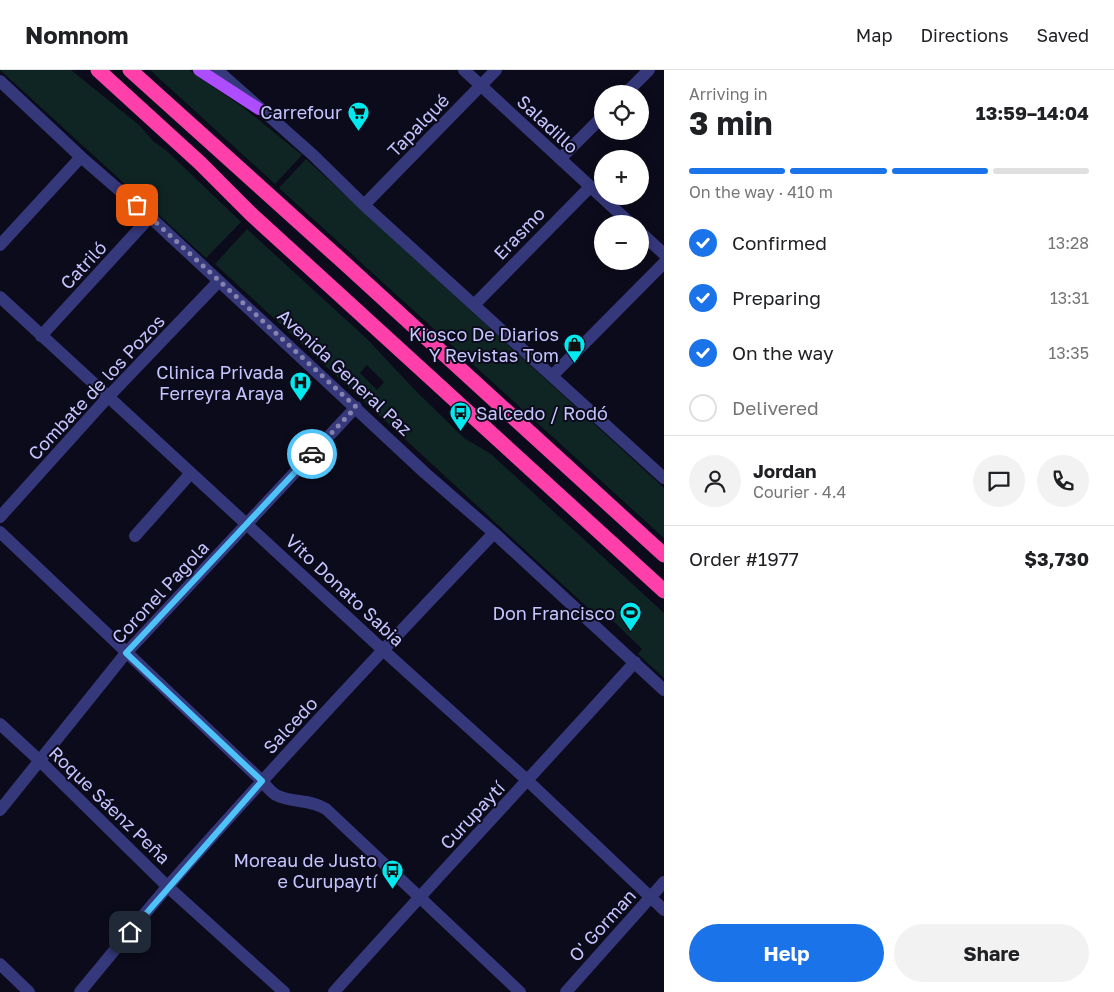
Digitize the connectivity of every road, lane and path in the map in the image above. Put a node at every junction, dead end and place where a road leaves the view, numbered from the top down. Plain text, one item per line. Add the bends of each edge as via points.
1 (93, 70) edge
2 (98, 70) edge
3 (130, 70) edge
4 (199, 70) edge
5 (217, 70) edge
6 (464, 70) edge
7 (496, 70) edge
8 (649, 70) edge
9 (0, 81) edge
10 (113, 83) junction
11 (634, 85) edge
12 (481, 86) junction
13 (259, 109) junction
14 (594, 125) edge
15 (82, 157) junction
16 (560, 159) junction
17 (590, 186) junction
18 (364, 204) junction
19 (621, 215) edge
20 (150, 217) junction
21 (649, 240) edge
22 (0, 246) edge
23 (664, 254) edge
24 (664, 263) edge
25 (219, 281) junction
26 (0, 297) edge
27 (474, 304) junction
28 (41, 336) junction
29 (553, 375) junction
30 (108, 397) junction
31 (356, 407) junction
32 (192, 473) junction
33 (664, 478) edge
34 (0, 517) edge
35 (247, 524) junction
36 (0, 532) edge
37 (494, 533) junction
38 (135, 536) dead end
39 (664, 556) edge
40 (664, 591) edge
41 (383, 650) junction
42 (126, 653) junction
43 (635, 662) junction
44 (664, 690) edge
45 (0, 724) edge
46 (40, 761) junction
47 (262, 781) junction
48 (528, 781) junction
49 (0, 810) edge
50 (664, 882) edge
51 (168, 887) junction
52 (418, 898) junction
53 (650, 898) junction
54 (664, 910) edge
55 (1, 968) edge
56 (29, 992) edge
57 (80, 992) edge
58 (284, 992) edge
59 (334, 992) edge
60 (520, 992) edge
61 (566, 992) edge

1 - 10 highway
2 - 10 highway
3 - 39 highway
4 - 13 main road
5 - 13 street
6 - 12 street, Saladillo
7 - 12 street, Tapalqué
8 - 11 street
9 - 15 street, Avenida General Paz
10 - 40 highway
12 - 16 street, Saladillo
12 - 18 street, Tapalqué
13 - 18 street
14 - 16 street
15 - 20 street, Avenida General Paz
15 - 22 street
16 - 17 street, Saladillo
17 - 19 street, Saladillo
17 - 27 street, Erasmo
18 - 27 street
20 - 25 street, Avenida General Paz
20 - 28 street, Catriló
21 - 23 street
24 - 29 street
25 - 30 street, Combate de los Pozos
25 - 31 street, Avenida General Paz
26 - 28 street, Vito Donato Sabia
27 - 29 street
28 - 30 street, Vito Donato Sabia
29 - 33 street
30 - 32 street, Vito Donato Sabia
30 - 34 street, Combate de los Pozos
31 - 35 street, Coronel Pagola
31 - 37 street, Avenida General Paz
32 - 35 street, Vito Donato Sabia
32 - 38 street
35 - 41 street, Vito Donato Sabia
35 - 42 street, Coronel Pagola
36 - 42 street
37 - 41 street, Salcedo
37 - 43 street, Avenida General Paz
41 - 47 street, Salcedo
41 - 48 street, Vito Donato Sabia
42 - 46 street, Coronel Pagola
42 - 47 street
43 - 44 street, Avenida General Paz
43 - 48 street, Curupaytí
45 - 46 street, Roque Sáenz Peña
46 - 49 street, Coronel Pagola
46 - 51 street, Roque Sáenz Peña
47 - 51 street, Salcedo
47 - 52 street via 278,796 326,809
48 - 52 street, Curupaytí
48 - 53 street, Vito Donato Sabia
50 - 53 street, O' Gorman
51 - 57 street, Salcedo
51 - 58 street, Roque Sáenz Peña
52 - 59 street, Curupaytí
52 - 60 street
53 - 54 street, Vito Donato Sabia
53 - 61 street, O' Gorman
55 - 56 street

